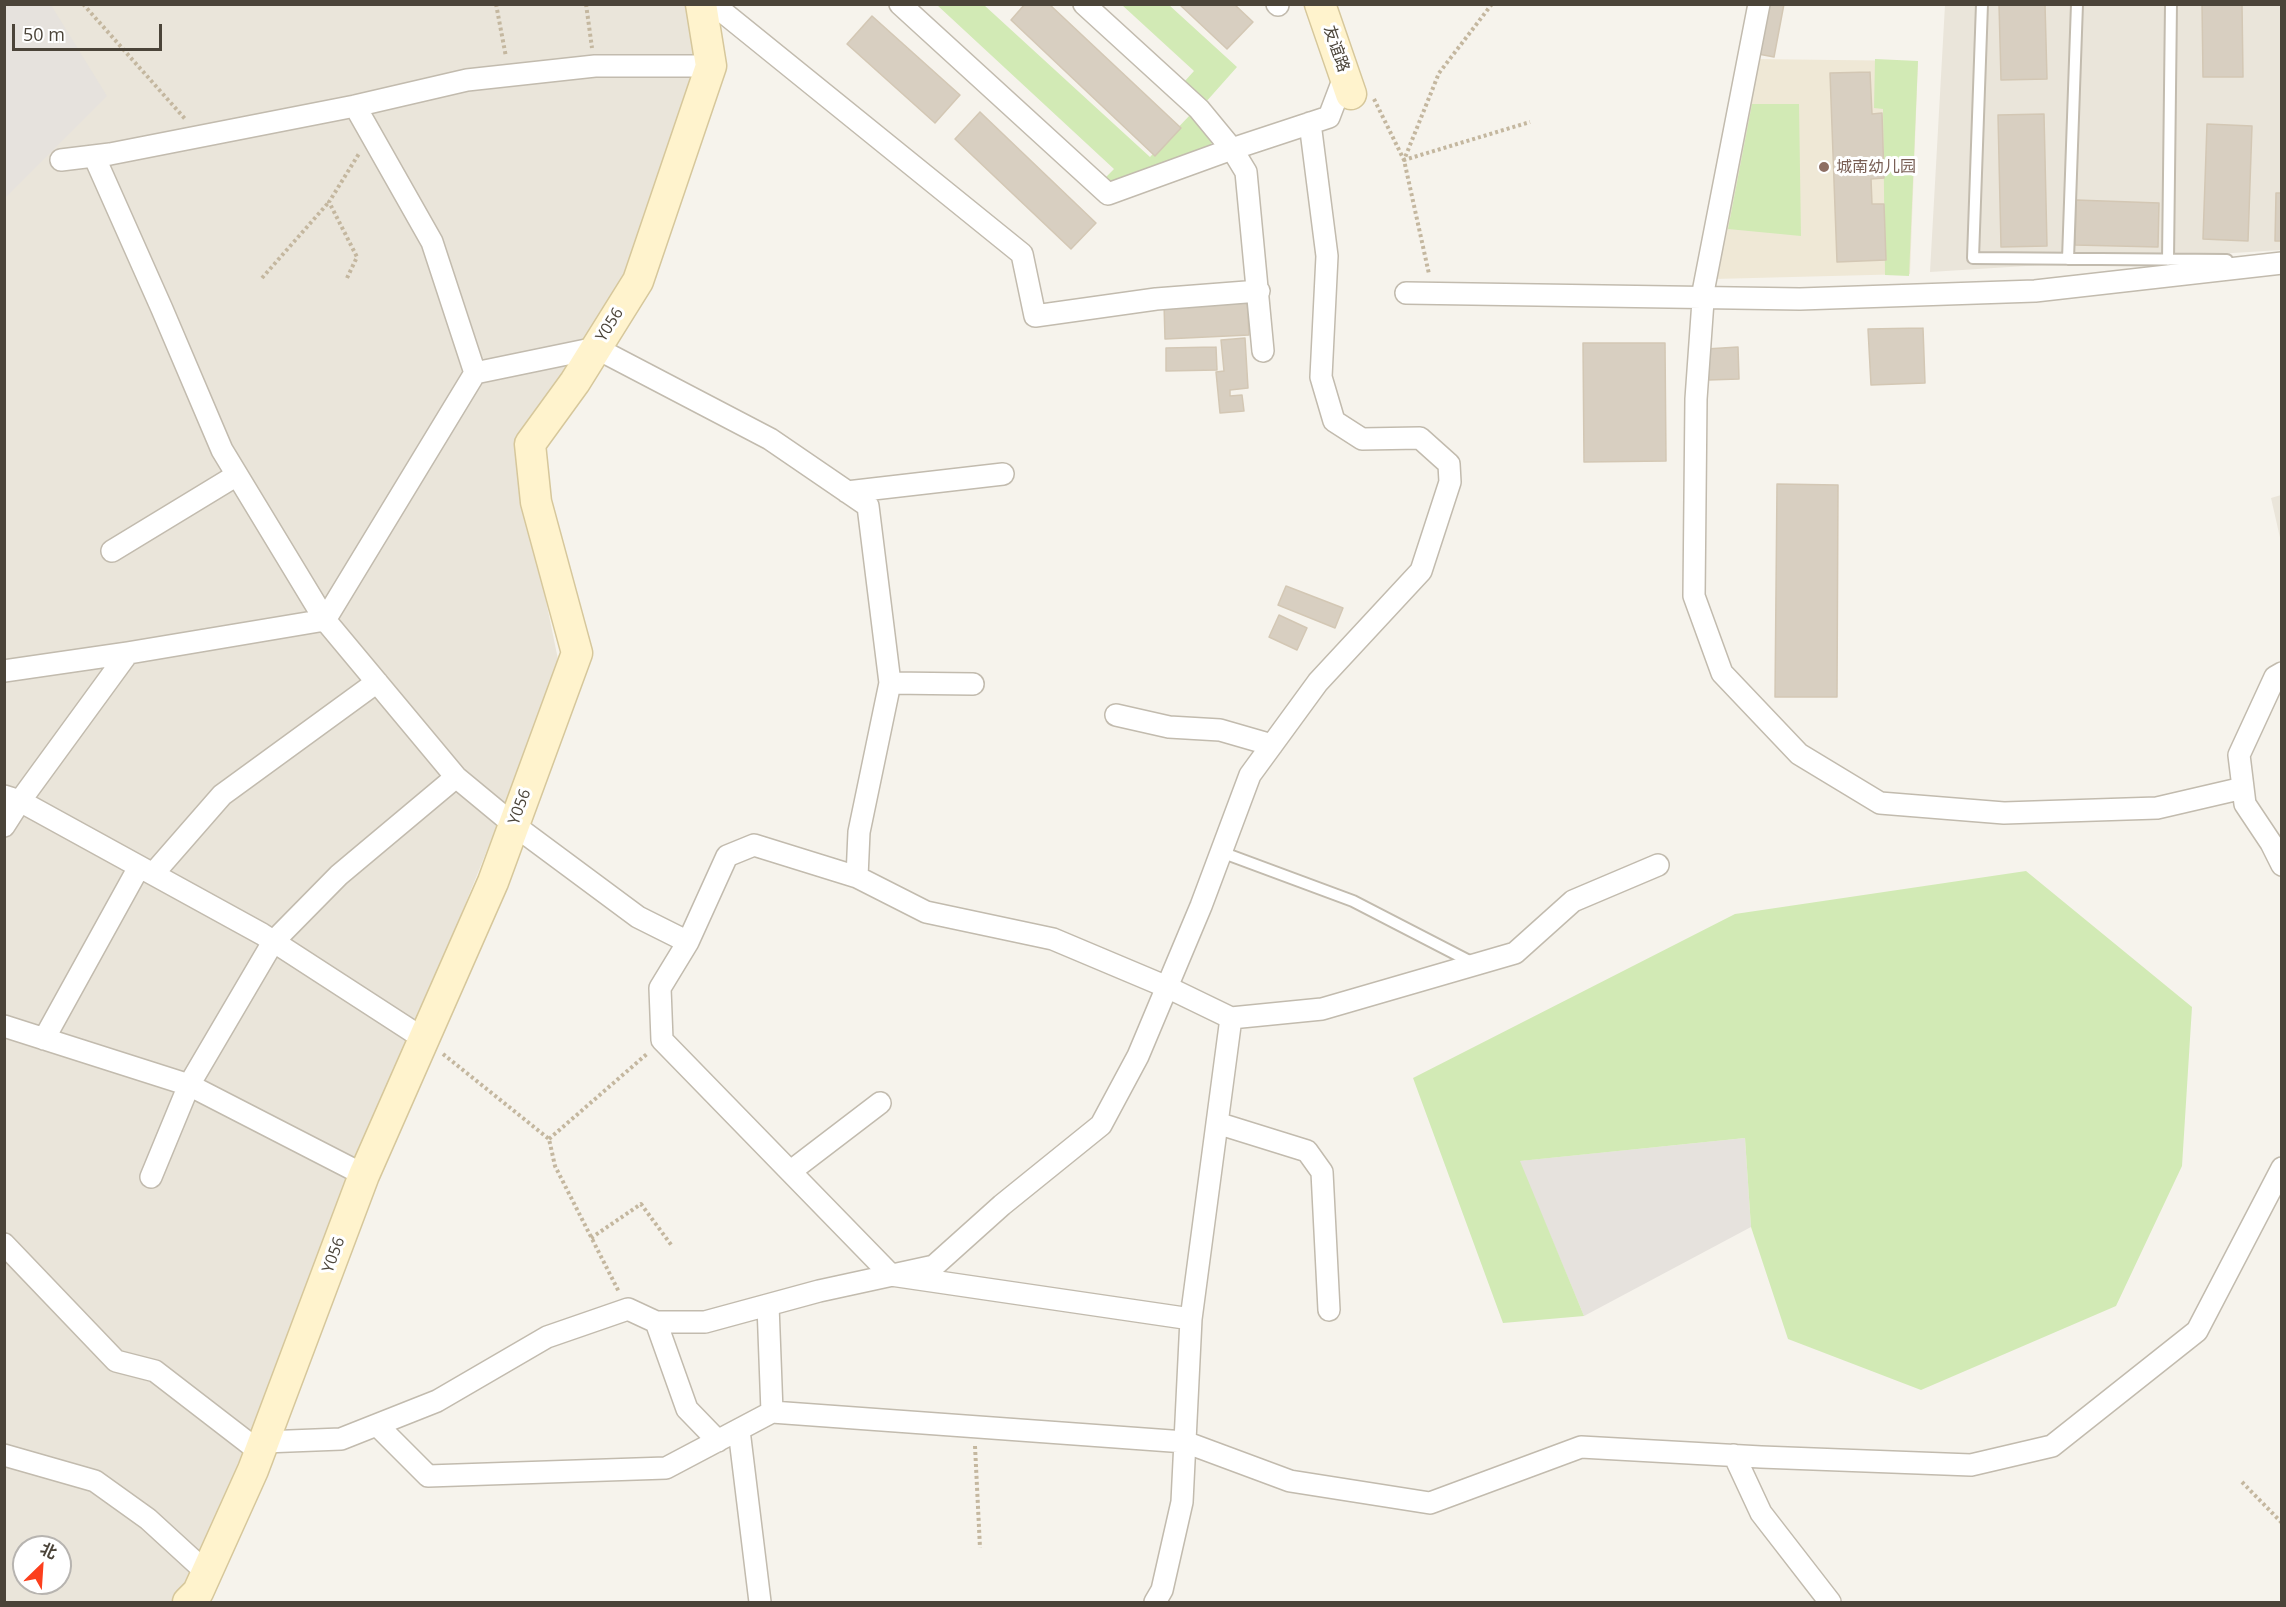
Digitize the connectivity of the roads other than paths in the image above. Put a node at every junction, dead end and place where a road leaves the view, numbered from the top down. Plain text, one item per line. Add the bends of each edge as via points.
1 (700, 4) edge
2 (713, 4) edge
3 (900, 4) edge
4 (1083, 4) edge
5 (1320, 4) edge
6 (1759, 4) edge
7 (1982, 4) edge
8 (2076, 4) edge
9 (2171, 4) edge
10 (711, 66) junction
11 (1356, 88) joint
12 (355, 106) junction
13 (1310, 123) junction
14 (1232, 149) junction
15 (94, 156) junction
16 (61, 160) dead end
17 (2068, 259) junction
18 (2168, 260) junction
19 (2282, 262) edge
20 (1259, 291) junction
21 (1406, 293) dead end
22 (1704, 298) junction
23 (596, 348) junction
24 (1263, 351) dead end
25 (475, 373) junction
26 (1003, 474) dead end
27 (237, 475) junction
28 (847, 492) junction
29 (112, 550) dead end
30 (325, 620) junction
31 (128, 653) junction
32 (4, 671) edge
33 (2282, 673) edge
34 (377, 682) junction
35 (890, 683) junction
36 (974, 684) dead end
37 (1116, 715) dead end
38 (1272, 745) junction
39 (456, 777) junction
40 (2243, 788) junction
41 (12, 799) edge
42 (514, 825) junction
43 (4, 826) edge
44 (1221, 852) junction
45 (1658, 865) dead end
46 (2282, 865) edge
47 (146, 871) junction
48 (857, 877) junction
49 (273, 942) junction
50 (688, 942) junction
51 (1475, 964) junction
52 (1167, 987) junction
53 (1232, 1018) junction
54 (4, 1026) edge
55 (44, 1039) junction
56 (424, 1039) junction
57 (189, 1085) junction
58 (880, 1103) dead end
59 (1217, 1123) junction
60 (2282, 1168) edge
61 (791, 1171) junction
62 (364, 1175) junction
63 (151, 1177) dead end
64 (4, 1244) edge
65 (891, 1275) junction
66 (768, 1305) junction
67 (1329, 1310) dead end
68 (1191, 1318) junction
69 (656, 1322) junction
70 (772, 1412) junction
71 (377, 1425) junction
72 (739, 1430) junction
73 (718, 1441) junction
74 (1185, 1442) junction
75 (262, 1447) junction
76 (4, 1455) edge
77 (1734, 1455) junction
78 (207, 1573) junction
79 (188, 1602) edge
80 (760, 1602) edge
81 (1155, 1602) edge
82 (1830, 1602) edge

1 - 10 street, Y056 / Y056
2 - 20 street via 1022,254 1035,316 1156,298
3 - 14 street via 1108,194
4 - 14 street via 1199,109
5 - 11 street, 友谊路
6 - 22 street
7 - 17 lane via 1973,258
8 - 17 lane
9 - 18 lane
10 - 12 street via 595,66 509,75 467,80
10 - 23 street, Y056 / Y056 via 638,281
11 - 13 street via 1329,117
12 - 15 street
12 - 25 street via 432,242
13 - 14 street
13 - 38 street via 1327,256 1321,377 1334,421 1362,439 1420,438 1449,464 1450,482 1421,571 1318,682
14 - 20 street via 1246,172
15 - 16 street
15 - 27 street via 222,450
17 - 18 lane
18 - 19 lane
19 - 22 street via 2035,291 1800,299
20 - 24 street
21 - 22 street
22 - 40 street via 1696,399 1694,596 1722,673 1799,754 1880,803 2004,813 2157,808
23 - 25 street
23 - 28 street via 770,440
23 - 42 street, Y056 / Y056 via 530,444 536,502 577,652
25 - 30 street
26 - 28 street
27 - 29 street
27 - 30 street
28 - 35 street via 868,506
30 - 31 street
30 - 34 street
31 - 32 street
31 - 41 street
33 - 40 street via 2275,677 2239,755
34 - 39 street
34 - 47 street via 222,795
35 - 36 street
35 - 48 street via 859,832
37 - 38 street via 1169,727 1220,730
38 - 44 street via 1250,775
39 - 42 street
39 - 49 street via 339,875
40 - 46 street via 2245,804
41 - 43 street
41 - 47 street
42 - 50 street via 638,917
42 - 56 street, Y056 / Y056
44 - 51 lane via 1353,901
44 - 52 street
45 - 51 street via 1573,901 1515,953
47 - 49 street
47 - 55 street
48 - 50 street via 754,845 728,856
48 - 52 street via 926,912 1053,939
49 - 56 street
49 - 57 street
50 - 61 street via 660,988 662,1040
51 - 53 street via 1322,1009
52 - 53 street
52 - 65 street via 1138,1056 1101,1125 934,1266
53 - 59 street
54 - 55 street
55 - 57 street
56 - 62 street, Y056 / Y056
57 - 62 street
57 - 63 street
58 - 61 street
59 - 67 street via 1306,1152 1322,1172
59 - 68 street
60 - 77 street via 2197,1331 2052,1446 1971,1465
61 - 65 street
62 - 75 street, Y056 / Y056
64 - 75 street via 116,1361 155,1371
65 - 66 street
65 - 68 street
66 - 69 street via 705,1322
66 - 70 street
68 - 74 street
69 - 71 street via 628,1309 547,1337 437,1401
69 - 73 street via 687,1408
70 - 72 street
70 - 74 street
71 - 73 street via 428,1476 666,1468
71 - 75 street via 341,1439
72 - 73 street
72 - 80 street
74 - 77 street via 1290,1482 1430,1503 1581,1447
74 - 81 street via 1182,1502 1162,1590
75 - 78 street, Y056 / Y056
76 - 78 street via 95,1481 148,1519
77 - 82 street via 1761,1513
78 - 79 street, Y056 / Y056

